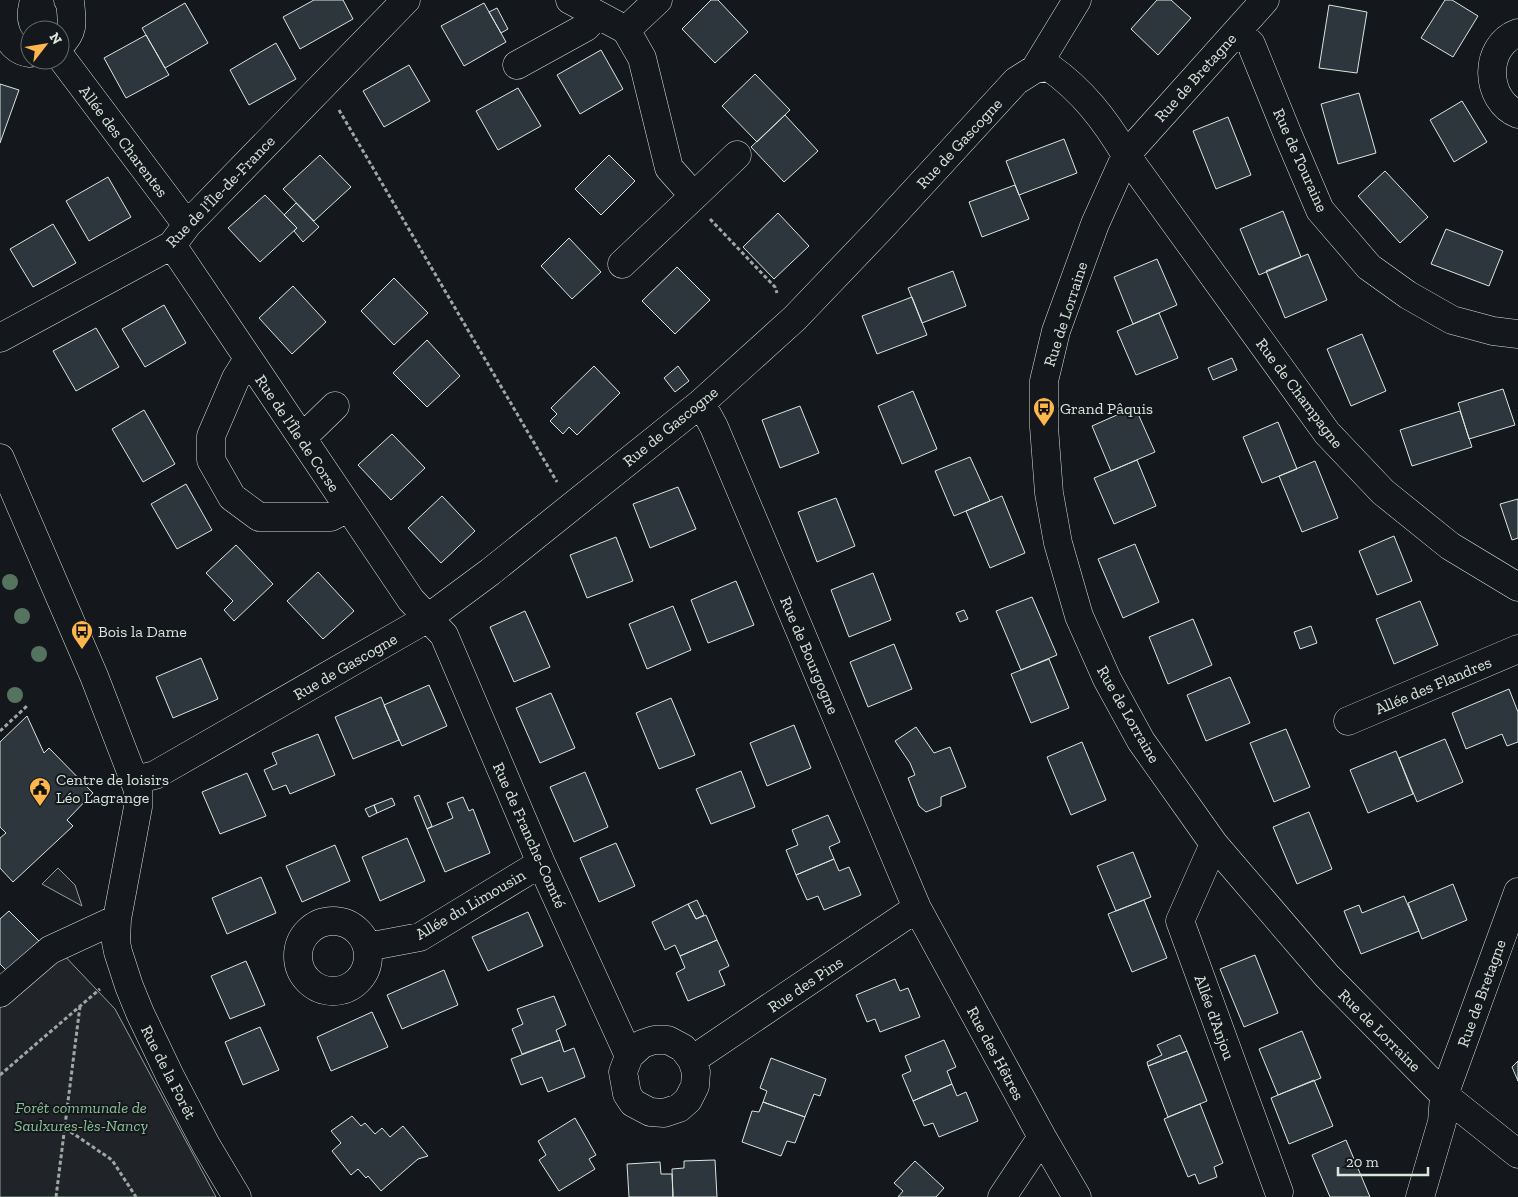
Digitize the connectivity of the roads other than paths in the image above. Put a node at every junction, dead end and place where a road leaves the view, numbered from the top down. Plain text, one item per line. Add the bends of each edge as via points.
1 (5, 0) edge
2 (68, 0) edge
3 (406, 0) edge
4 (570, 0) edge
5 (658, 0) edge
6 (1265, 0) edge
7 (1076, 1) edge
8 (597, 15) junction
9 (70, 30) edge
10 (626, 30) junction
11 (1238, 31) junction
12 (1518, 33) edge
13 (20, 49) edge
14 (517, 66) dead end
15 (1035, 69) junction
16 (69, 70) edge
17 (1518, 114) edge
18 (737, 155) dead end
19 (1126, 155) junction
20 (694, 196) junction
21 (180, 235) junction
22 (622, 264) dead end
23 (1518, 334) edge
24 (0, 338) edge
25 (248, 359) junction
26 (700, 403) junction
27 (334, 406) dead end
28 (302, 438) junction
29 (0, 458) edge
30 (348, 508) junction
31 (1518, 587) edge
32 (428, 618) junction
33 (1518, 649) edge
34 (1348, 720) dead end
35 (135, 780) junction
36 (1214, 844) junction
37 (542, 863) junction
38 (1518, 892) edge
39 (917, 908) junction
40 (116, 930) junction
41 (367, 947) dead end
42 (0, 993) edge
43 (629, 1056) junction
44 (692, 1060) junction
45 (1444, 1095) junction
46 (1042, 1137) junction
47 (1518, 1154) edge
48 (1280, 1192) dead end
49 (237, 1197) edge
50 (1002, 1197) edge
51 (1077, 1197) edge
52 (1420, 1197) edge

1 - 13 street via 0,17 3,32
2 - 9 street
3 - 21 street, Rue de l'Île-de-France
4 - 8 street
5 - 10 street
6 - 11 street, Rue de Bretagne
7 - 15 street
8 - 10 street
8 - 14 street via 586,27
10 - 20 street via 642,58 669,168
11 - 19 street, Rue de Bretagne
11 - 23 street, Rue de Touraine via 1251,44 1320,210 1369,267 1408,295 1452,320
12 - 17 street via 1502,44 1493,60 1491,77 1500,100
15 - 19 street via 1049,67 1067,80 1106,123
15 - 26 street, Rue de Gascogne via 1016,81 795,318
16 - 21 street, Allée des Charentes
18 - 20 street
19 - 31 street, Rue de Champagne via 1327,433 1383,492 1450,546
19 - 36 street, Rue de Lorraine via 1095,224 1059,322 1044,381 1049,493 1058,543 1079,616 1107,679 1141,741
20 - 22 street
21 - 24 street, Rue de l'Île-de-France
21 - 25 street, Rue de l'Île de Corse
25 - 28 street, Rue de l'Île de Corse
25 - 30 street via 236,378 211,436 211,460 232,497 259,517 331,517
26 - 32 street, Rue de Gascogne
26 - 39 street, Rue de Bourgogne via 714,427
27 - 28 street
28 - 30 street, Rue de l'Île de Corse
29 - 35 street
30 - 32 street, Rue de l'Île de Corse via 411,600
32 - 35 street, Rue de Gascogne via 155,775
32 - 37 street, Rue de Franche-Comté via 444,635
33 - 34 street, Allée des Flandres
35 - 40 street via 138,807
36 - 45 street, Rue de Lorraine via 1327,976
36 - 48 street, Allée d'Anjou via 1180,921
37 - 41 street, Allée du Limousin via 420,937
37 - 43 street, Rue de Franche-Comté
38 - 45 street, Rue de Bretagne
39 - 44 street, Rue des Pins
39 - 46 street, Rue des Hêtres
40 - 42 street via 50,950
40 - 49 street, Rue de la Forêt via 123,969 140,1013 206,1145
43 - 44 street via 642,1044 668,1040 683,1048
43 - 44 street via 623,1072 627,1094 634,1103 657,1113 678,1108 688,1100 695,1086 696,1072
45 - 47 street, Rue de Lorraine
45 - 52 street, Rue de Bretagne via 1442,1122
46 - 50 street
46 - 51 street, Rue des Hêtres

